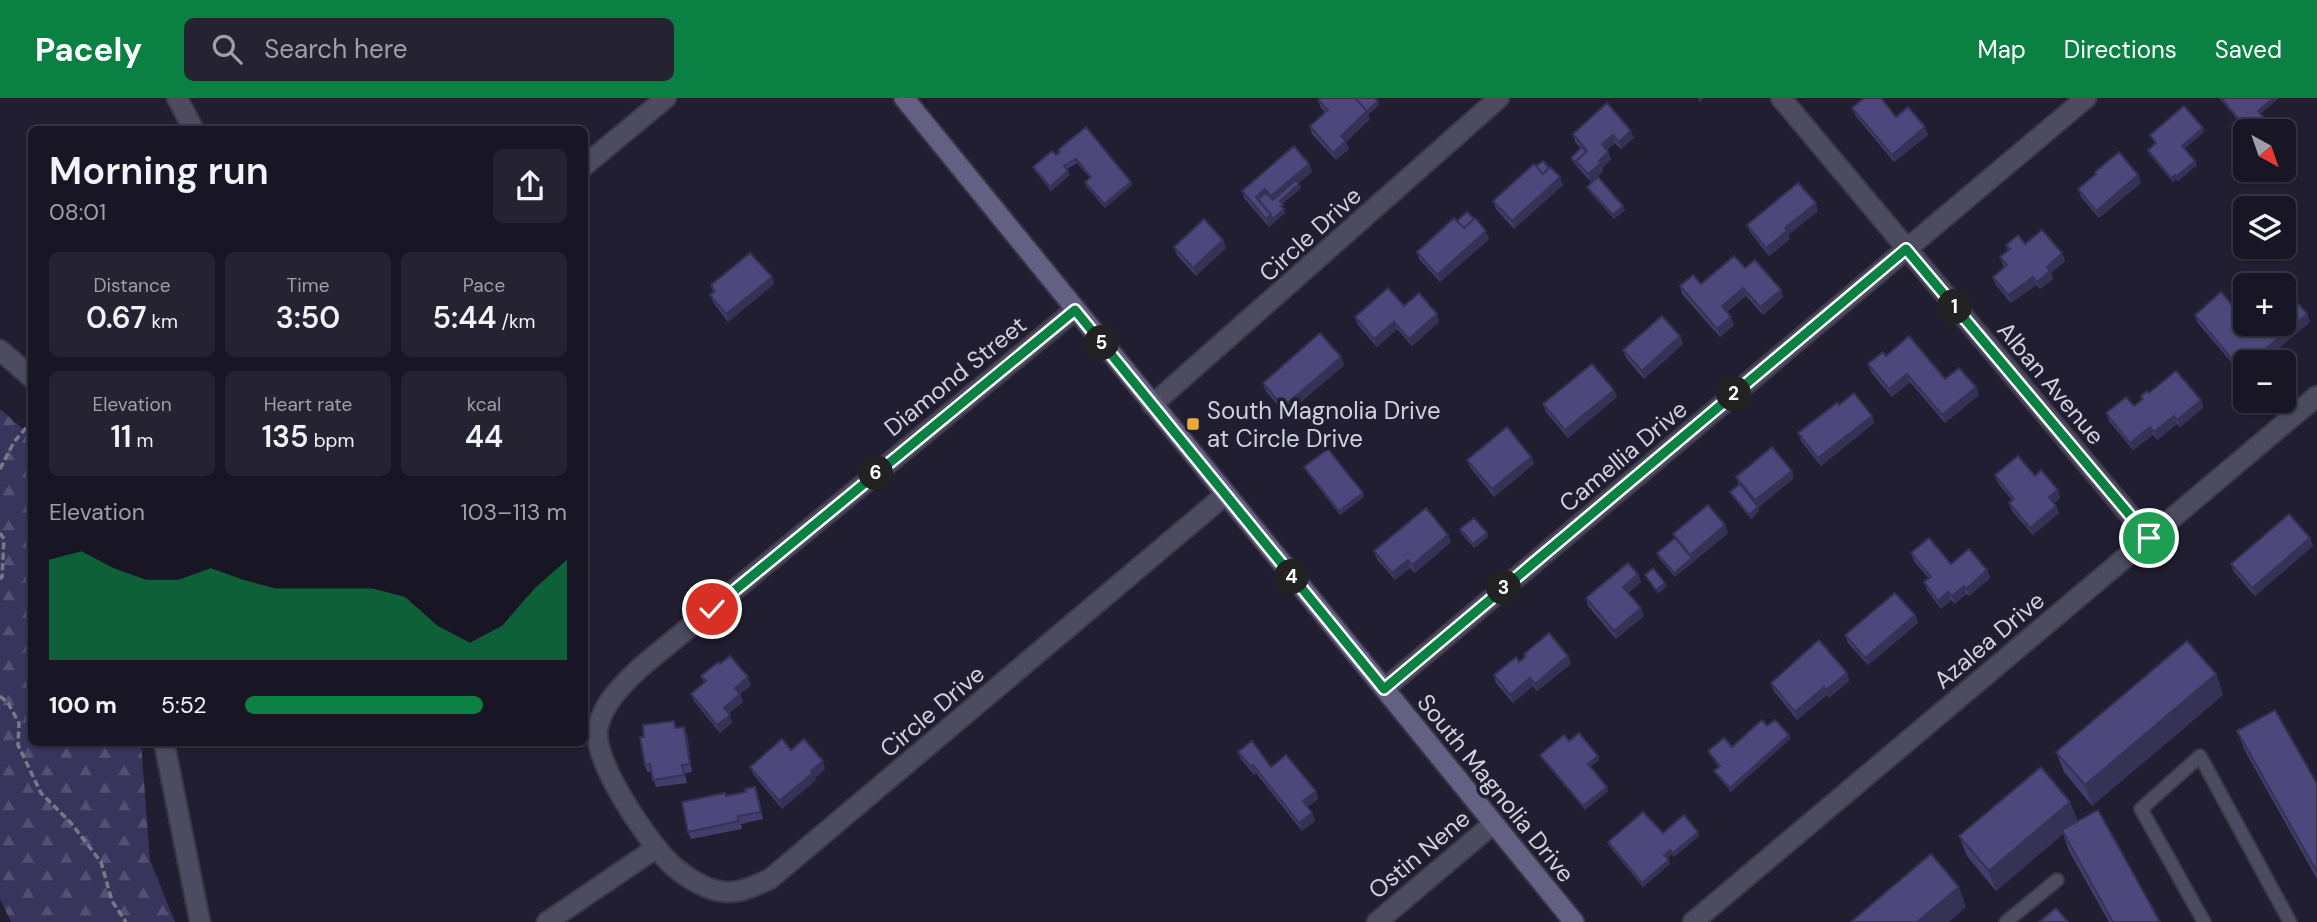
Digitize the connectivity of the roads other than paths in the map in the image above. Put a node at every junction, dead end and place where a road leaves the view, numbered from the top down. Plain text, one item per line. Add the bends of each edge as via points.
1 (177, 98) edge
2 (666, 98) edge
3 (904, 98) edge
4 (1499, 98) edge
5 (1782, 98) edge
6 (2086, 98) edge
7 (192, 126) edge
8 (588, 163) edge
9 (1906, 249) junction
10 (1075, 310) junction
11 (0, 350) edge
12 (28, 374) edge
13 (2317, 396) edge
14 (1152, 405) junction
15 (1225, 495) junction
16 (2149, 538) junction
17 (1384, 689) junction
18 (165, 746) edge
19 (1493, 824) junction
20 (656, 848) junction
21 (2057, 880) dead end
22 (200, 922) edge
23 (547, 922) edge
24 (1377, 922) edge
25 (1574, 922) edge
26 (1693, 922) edge
27 (2006, 922) edge
28 (2204, 922) edge
29 (2290, 922) edge

1 - 7 street
2 - 8 street
3 - 10 main road, South Magnolia Drive
4 - 14 street, Circle Drive
5 - 9 street, Alban Avenue
6 - 9 street, Camellia Drive
9 - 16 street, Alban Avenue
9 - 17 street, Camellia Drive
10 - 14 main road, South Magnolia Drive
10 - 20 street, Diamond Street via 618,689 597,730 600,744 607,770
11 - 12 street
13 - 16 street, Azalea Drive
14 - 15 main road, South Magnolia Drive
15 - 17 main road, South Magnolia Drive
15 - 20 street, Circle Drive via 770,879 742,891 719,891 691,879
16 - 26 street, Azalea Drive
17 - 19 main road, South Magnolia Drive
18 - 22 street
19 - 24 street, Ostin Nene
19 - 25 main road, South Magnolia Drive
20 - 23 street
21 - 27 lane
28 - 29 lane via 2141,809 2200,757

